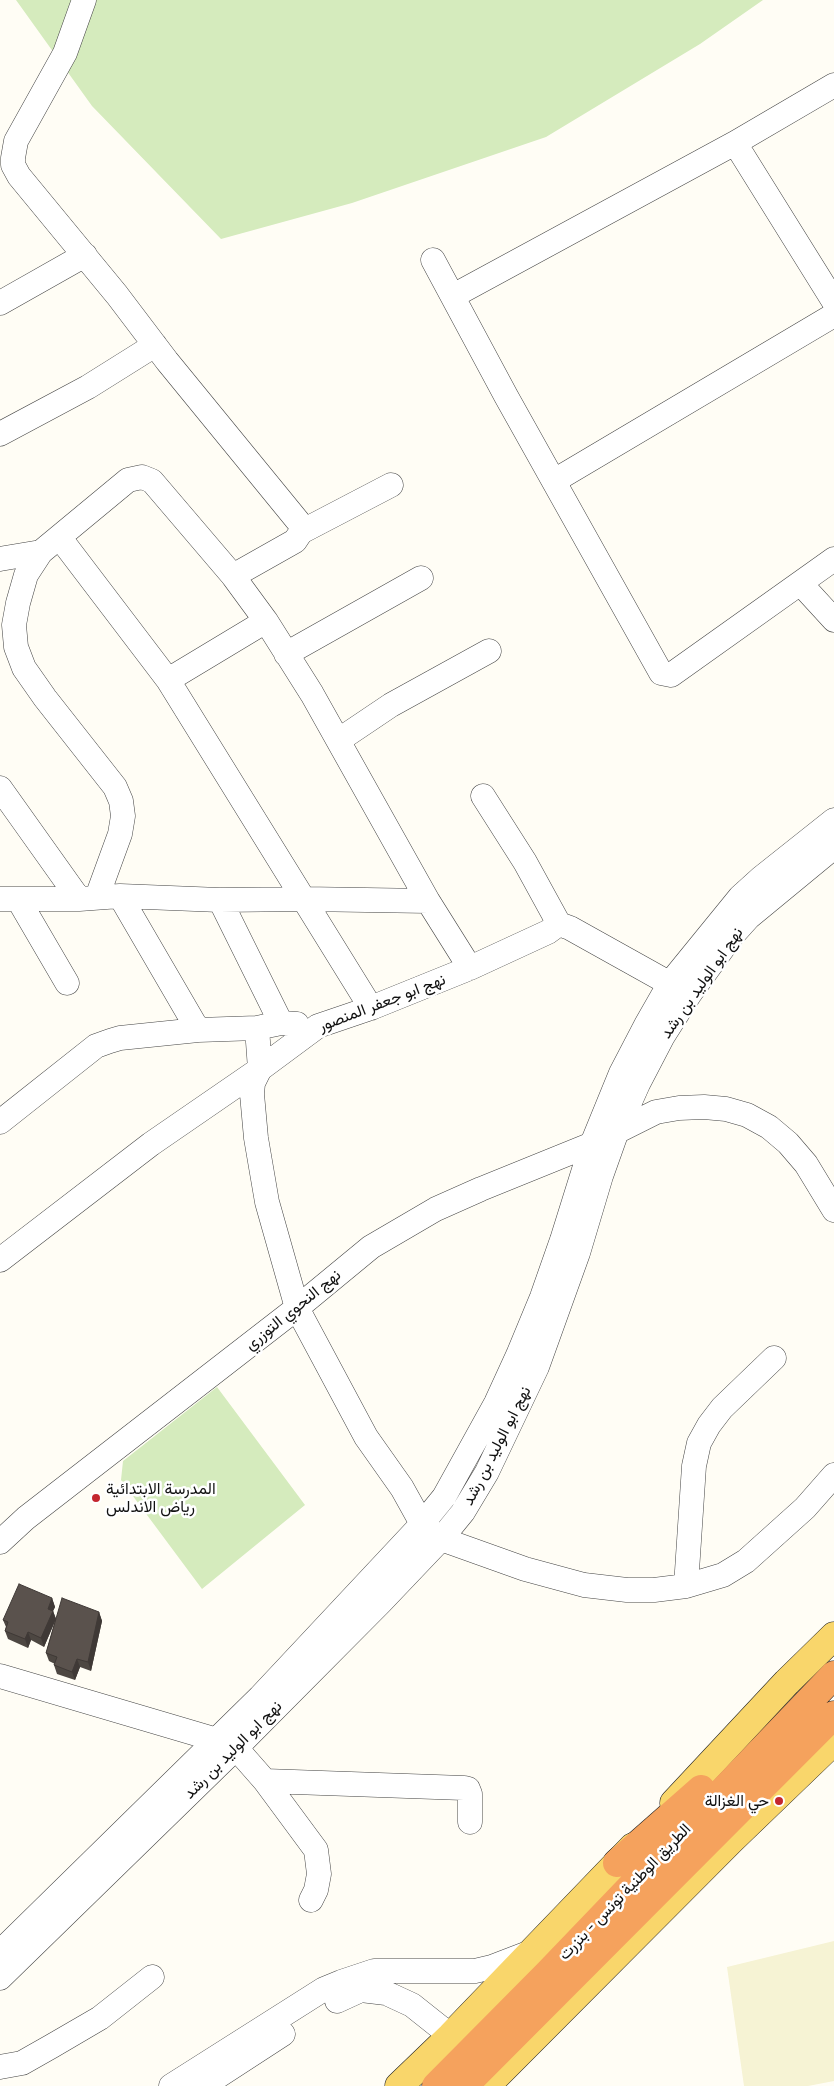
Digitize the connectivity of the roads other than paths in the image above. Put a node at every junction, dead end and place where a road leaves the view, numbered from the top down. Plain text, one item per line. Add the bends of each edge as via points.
1 (84, 0) edge
2 (834, 86) edge
3 (735, 143) junction
4 (85, 255) junction
5 (433, 260) dead end
6 (453, 296) junction
7 (834, 302) edge
8 (0, 304) edge
9 (834, 315) edge
10 (156, 345) junction
11 (0, 434) edge
12 (554, 481) junction
13 (391, 485) dead end
14 (301, 532) junction
15 (60, 538) junction
16 (41, 552) junction
17 (0, 559) edge
18 (834, 560) edge
19 (233, 576) junction
20 (421, 578) dead end
21 (801, 584) junction
22 (834, 620) edge
23 (266, 622) junction
24 (489, 650) dead end
25 (286, 654) junction
26 (168, 680) junction
27 (339, 740) junction
28 (0, 790) edge
29 (483, 796) dead end
30 (834, 820) edge
31 (834, 847) edge
32 (99, 897) junction
33 (304, 898) junction
34 (9, 899) edge
35 (220, 900) junction
36 (428, 901) junction
37 (560, 924) junction
38 (470, 968) junction
39 (66, 983) dead end
40 (680, 989) junction
41 (371, 1008) junction
42 (281, 1023) junction
43 (318, 1026) junction
44 (257, 1028) junction
45 (198, 1030) junction
46 (260, 1070) junction
47 (0, 1122) edge
48 (618, 1131) junction
49 (592, 1144) junction
50 (834, 1210) edge
51 (0, 1260) edge
52 (297, 1308) junction
53 (774, 1358) dead end
54 (834, 1475) edge
55 (422, 1524) junction
56 (441, 1539) junction
57 (0, 1542) edge
58 (686, 1586) junction
59 (834, 1636) edge
60 (834, 1670) edge
61 (834, 1675) edge
62 (0, 1676) edge
63 (834, 1715) edge
64 (834, 1736) edge
65 (834, 1741) edge
66 (227, 1744) junction
67 (264, 1781) junction
68 (789, 1784) junction
69 (470, 1822) dead end
70 (617, 1864) junction
71 (311, 1900) dead end
72 (0, 1952) edge
73 (533, 1952) junction
74 (152, 1977) dead end
75 (0, 1978) edge
76 (451, 2036) junction
77 (0, 2067) edge
78 (171, 2086) edge
79 (202, 2086) edge
80 (399, 2086) edge
81 (436, 2086) edge
82 (464, 2086) edge
83 (486, 2086) edge

1 - 4 street via 65,53 16,141 12,158 19,176
2 - 3 street
3 - 6 street
3 - 7 street
4 - 8 street
4 - 10 street
5 - 6 street
6 - 12 street
9 - 12 street
10 - 11 street via 88,387
10 - 14 street via 295,515
12 - 21 street via 658,670 664,675 671,675
13 - 14 street
14 - 19 street via 295,541
15 - 16 street
15 - 19 street via 128,480 142,477 152,481
15 - 26 street
16 - 17 street
16 - 32 street via 26,575 18,603 14,625 16,647 24,668 115,787 121,801 120,834
18 - 21 street
19 - 23 street
20 - 25 street
21 - 22 street
23 - 25 street
23 - 26 street
24 - 27 street via 391,705
25 - 27 street
26 - 33 street
27 - 36 street
28 - 32 street
29 - 37 street
30 - 40 street, نهج ابو الوليد بن رشد via 740,897
31 - 40 street, نهج ابو الوليد بن رشد via 749,917
32 - 34 street
32 - 35 street
32 - 45 street
33 - 35 street
33 - 36 street
33 - 41 street
34 - 39 street
35 - 42 street
36 - 38 street
37 - 38 street, نهج ابو جعفر المنصور
37 - 40 street
38 - 41 street, نهج ابو جعفر المنصور
40 - 48 street, نهج ابو الوليد بن رشد via 663,1036
40 - 49 street, نهج ابو الوليد بن رشد via 621,1073
41 - 43 street, نهج ابو جعفر المنصور
42 - 43 street
42 - 44 street
43 - 46 street, نهج ابو جعفر المنصور
44 - 45 street
44 - 46 street
45 - 47 street via 120,1038 96,1046
46 - 51 street, نهج ابو جعفر المنصور via 151,1144
46 - 52 street via 253,1083 252,1094 256,1138 266,1202
48 - 49 street, نهج النحوي التوزري
48 - 50 street, نهج النحوي التوزري via 656,1112 679,1108 726,1109 747,1115 788,1143 806,1164
48 - 56 street, نهج ابو الوليد بن رشد via 537,1367 487,1472 463,1512
49 - 52 street, نهج النحوي التوزري via 474,1192 401,1228 371,1247
49 - 55 street, نهج ابو الوليد بن رشد via 542,1297 511,1371 444,1497
52 - 55 street via 366,1437 402,1488
52 - 57 street, نهج النحوي التوزري via 26,1518
53 - 58 street via 722,1408 700,1443 694,1466
54 - 58 street via 805,1508 746,1562 705,1582
55 - 56 street
55 - 66 street, نهج ابو الوليد بن رشد via 260,1697
56 - 58 street via 525,1569 584,1585 636,1590
56 - 66 street, نهج ابو الوليد بن رشد via 381,1602
59 - 70 main road
60 - 70 highway
61 - 81 highway, الطريق الوطنية تونس - بنزرت
62 - 66 street
63 - 82 highway, الطريق الوطنية تونس - بنزرت
64 - 68 highway
65 - 68 main road
66 - 67 street
66 - 72 street, نهج ابو الوليد بن رشد
66 - 75 street, نهج ابو الوليد بن رشد
67 - 69 street via 464,1788 470,1794
67 - 71 street via 316,1850 319,1874
68 - 83 main road
70 - 73 main road
73 - 76 main road
73 - 78 street via 475,1971 374,1972 341,1982 324,1989
74 - 77 street via 100,2018 22,2063
76 - 79 street via 400,1998 361,1990 333,2003
76 - 80 main road

